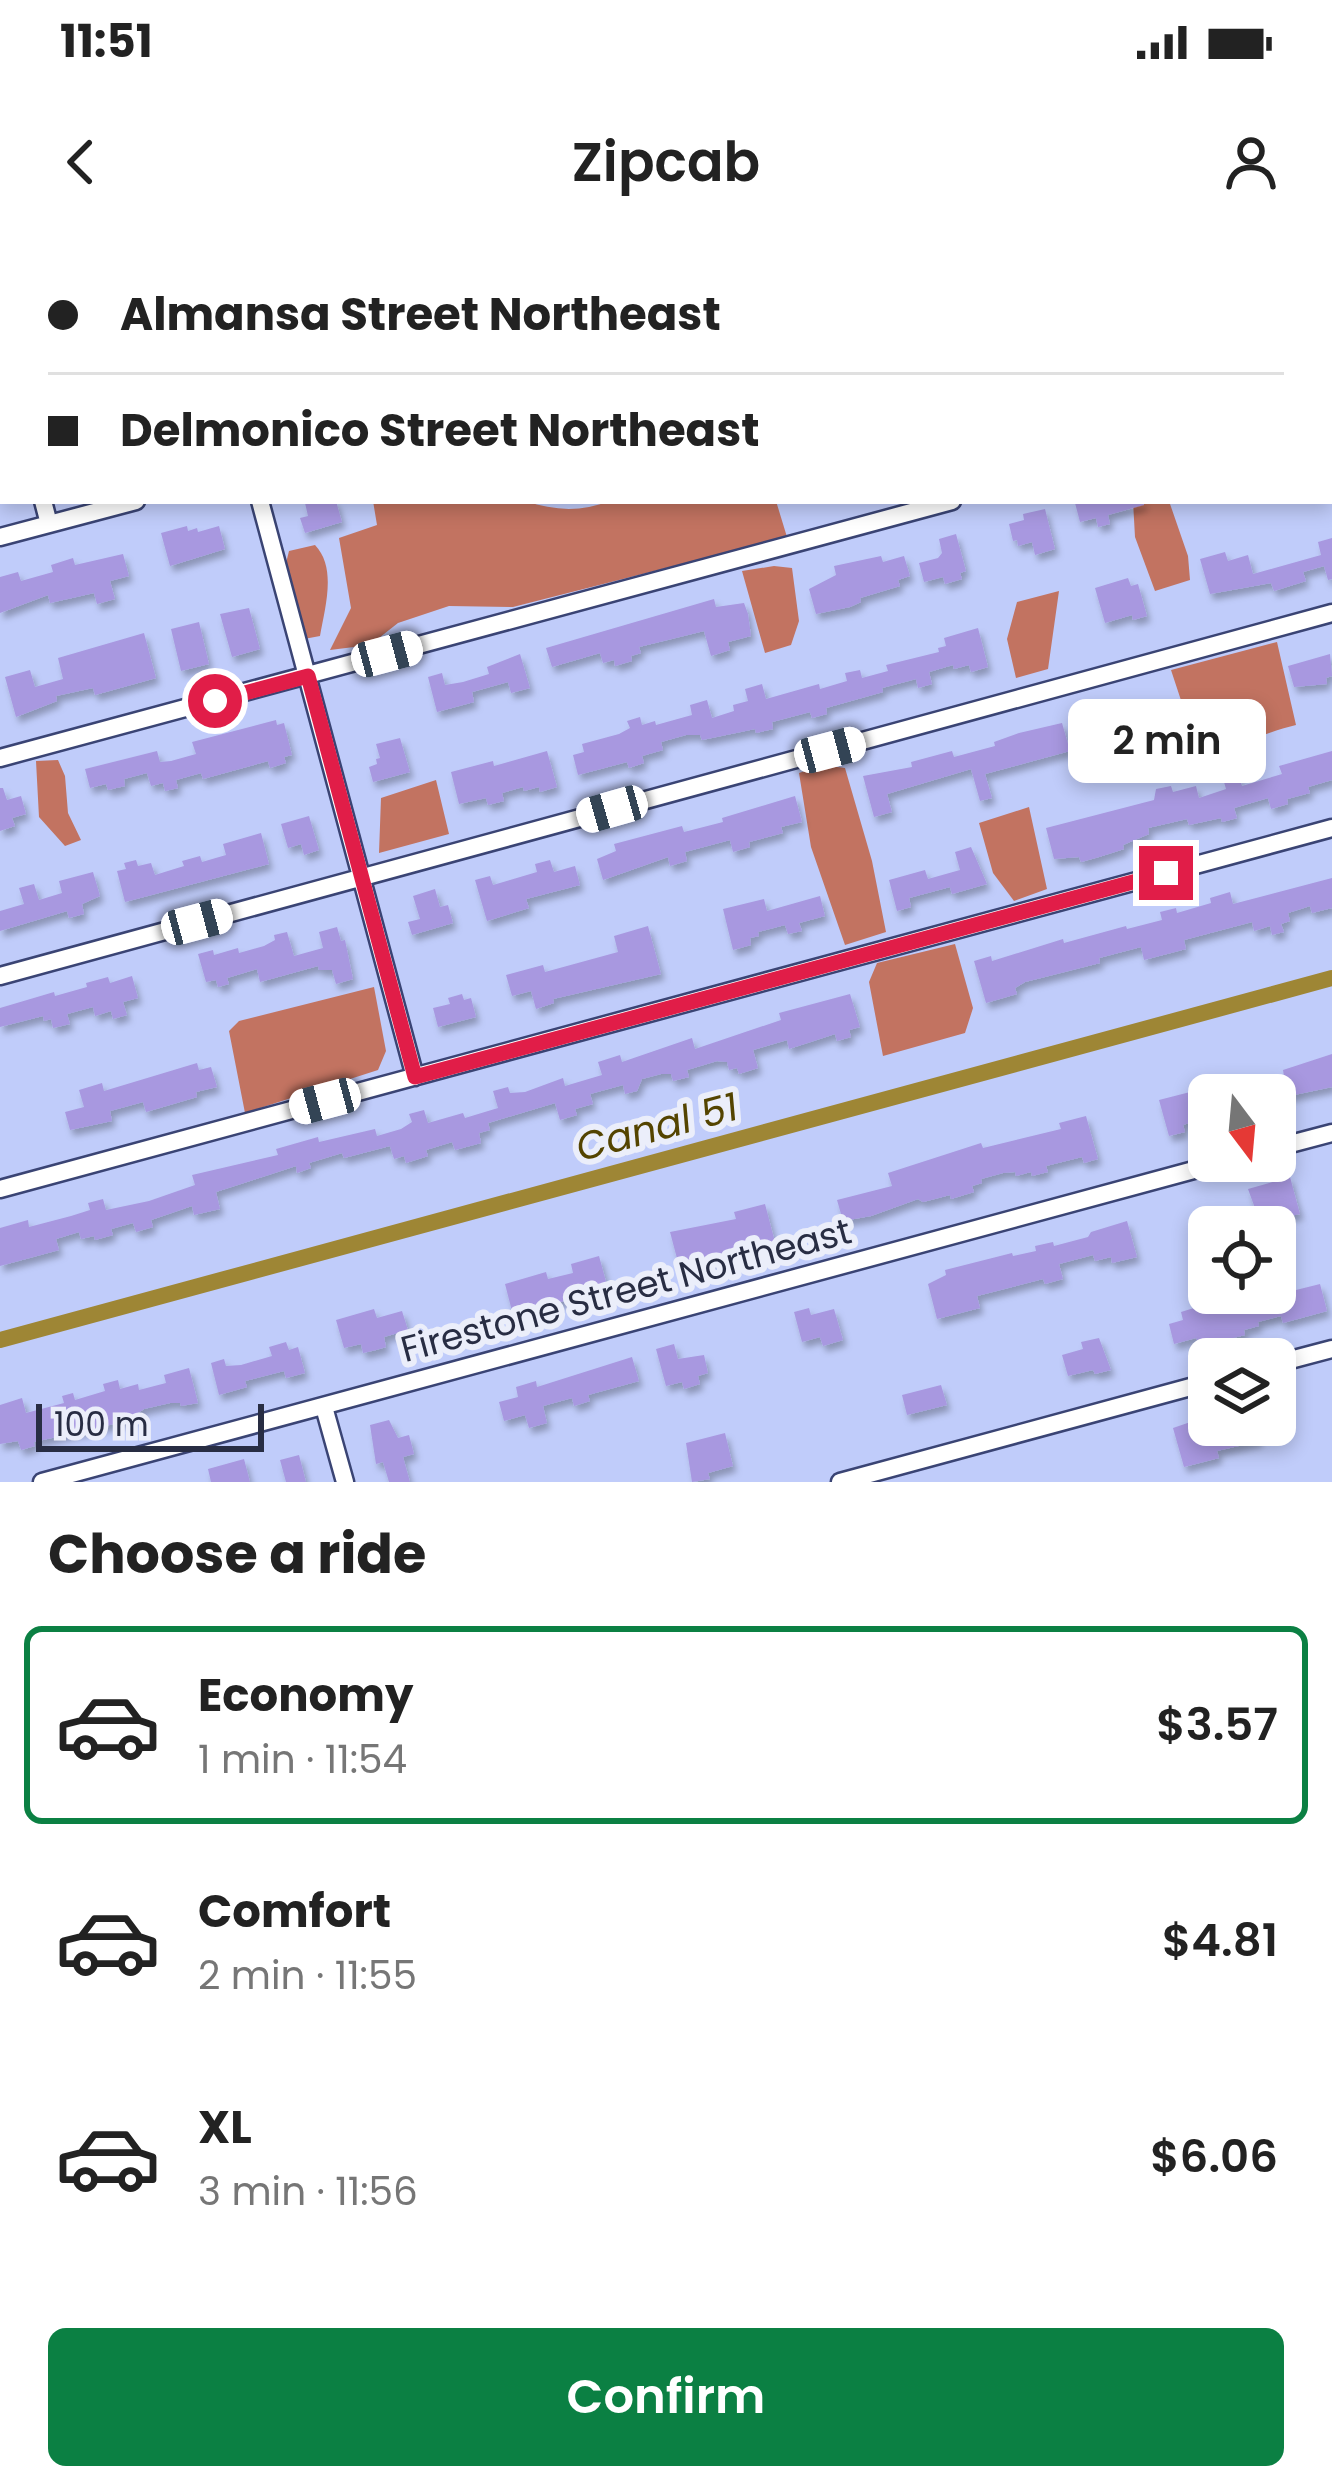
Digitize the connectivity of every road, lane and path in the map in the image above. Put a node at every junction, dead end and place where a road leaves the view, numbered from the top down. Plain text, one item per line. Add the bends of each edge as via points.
1 (44, 504) edge
2 (125, 504) edge
3 (261, 504) edge
4 (941, 504) edge
5 (49, 524) junction
6 (0, 537) edge
7 (1332, 613) edge
8 (308, 676) junction
9 (0, 758) edge
10 (1332, 828) edge
11 (362, 878) junction
12 (0, 976) edge
13 (415, 1077) junction
14 (1332, 1132) edge
15 (1296, 1142) edge
16 (1188, 1172) edge
17 (0, 1189) edge
18 (1332, 1349) edge
19 (1296, 1358) edge
20 (1188, 1388) edge
21 (324, 1407) junction
22 (42, 1482) edge
23 (344, 1482) edge
24 (840, 1482) edge

1 - 5 street
2 - 5 street
3 - 8 street
4 - 8 street
5 - 6 street
7 - 11 street
8 - 9 street
8 - 11 street
10 - 13 street
11 - 12 street
11 - 13 street
13 - 17 street
14 - 15 street
16 - 21 street, Firestone Street Northeast
18 - 19 street
20 - 24 street
21 - 22 street, Firestone Street Northeast
21 - 23 street

